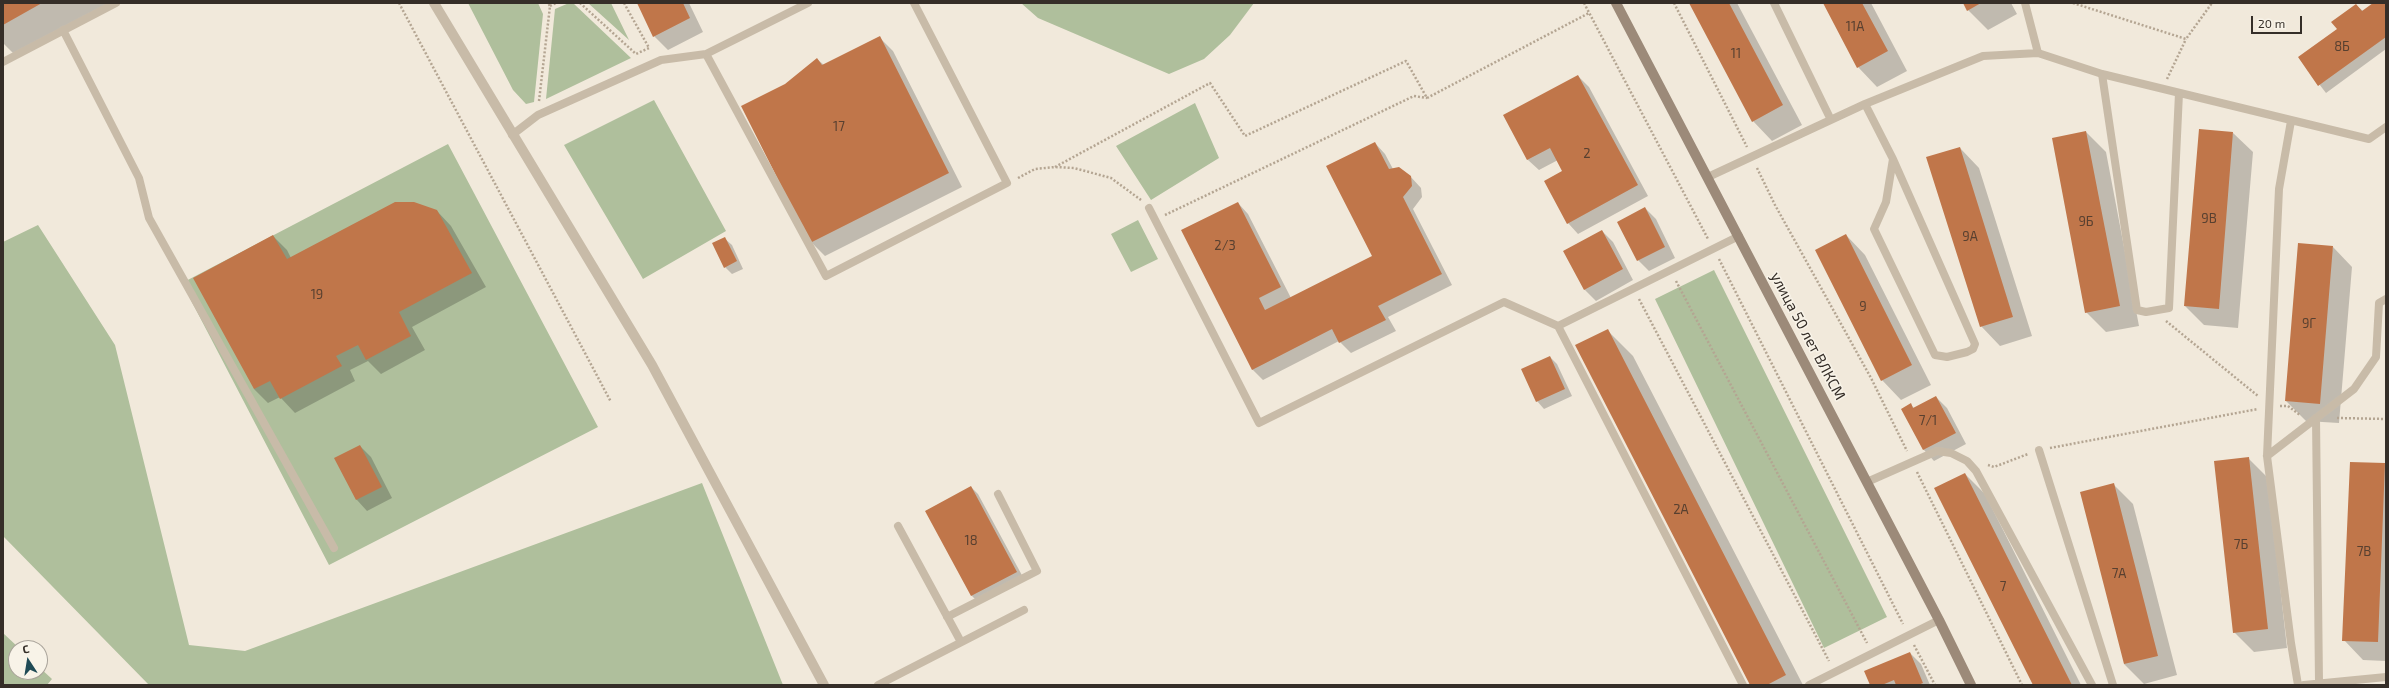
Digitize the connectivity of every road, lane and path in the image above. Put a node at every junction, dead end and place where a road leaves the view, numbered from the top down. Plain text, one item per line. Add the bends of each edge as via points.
1 (116, 3) edge
2 (399, 3) edge
3 (434, 3) edge
4 (556, 3) edge
5 (580, 3) edge
6 (624, 3) edge
7 (808, 3) edge
8 (914, 3) edge
9 (1584, 3) edge
10 (1616, 3) edge
11 (1674, 3) edge
12 (1774, 3) edge
13 (2025, 3) edge
14 (2073, 3) edge
15 (2212, 3) edge
16 (549, 5) edge
17 (1590, 14) junction
18 (63, 30) junction
19 (2186, 39) junction
20 (648, 48) junction
21 (2038, 53) junction
22 (706, 54) junction
23 (661, 60) junction
24 (3, 62) edge
25 (2102, 74) junction
26 (2163, 89) junction
27 (2179, 93) junction
28 (1427, 98) junction
29 (1865, 104) junction
30 (538, 115) junction
31 (1831, 120) junction
32 (2291, 121) junction
33 (2386, 126) edge
34 (512, 135) junction
35 (1752, 156) junction
36 (1893, 159) junction
37 (1055, 167) junction
38 (1708, 177) junction
39 (1007, 183) junction
40 (1149, 208) joint
41 (1155, 220) junction
42 (1738, 236) junction
43 (1713, 248) junction
44 (1670, 270) junction
45 (1633, 288) junction
46 (2386, 299) edge
47 (2153, 311) junction
48 (1558, 326) junction
49 (611, 402) dead end
50 (2269, 406) junction
51 (2316, 418) junction
52 (2386, 419) edge
53 (2316, 427) junction
54 (2039, 450) junction
55 (1909, 455) dead end
56 (2267, 456) junction
57 (1967, 461) junction
58 (1916, 470) dead end
59 (1867, 482) junction
60 (998, 494) dead end
61 (898, 526) dead end
62 (334, 548) dead end
63 (1024, 610) dead end
64 (947, 617) junction
65 (1939, 620) junction
66 (1909, 635) junction
67 (961, 642) junction
68 (1872, 653) junction
69 (1834, 672) junction
70 (2386, 677) edge
71 (2319, 682) junction
72 (824, 685) edge
73 (878, 685) edge
74 (1743, 685) edge
75 (1809, 685) edge
76 (1935, 685) edge
77 (1971, 685) edge
78 (2022, 685) edge
79 (2092, 685) edge
80 (2112, 685) edge
81 (2298, 685) edge
82 (2304, 685) edge

1 - 18 lane
2 - 49 path
3 - 34 street
4 - 16 path
5 - 20 path via 636,54
6 - 20 path
7 - 22 lane
8 - 39 lane
9 - 17 path
10 - 38 street, улица 50 лет ВЛКСМ
11 - 35 path
12 - 31 lane
13 - 21 lane
14 - 19 path
15 - 19 path
16 - 30 path
17 - 28 path
17 - 43 path
18 - 24 lane
18 - 62 lane via 139,178 149,218
19 - 26 path
20 - 23 path
21 - 25 lane
21 - 29 lane via 1983,56
22 - 23 lane
22 - 39 lane via 826,276
23 - 30 lane
25 - 26 lane
25 - 47 lane via 2137,310
26 - 27 lane
27 - 32 lane
27 - 47 lane via 2168,308
28 - 37 path via 1406,61 1245,136 1210,84
28 - 41 path via 1414,96
29 - 31 lane
29 - 36 lane
30 - 34 lane
31 - 35 lane
32 - 33 lane via 2369,139
32 - 50 lane via 2279,190
34 - 72 street via 652,365
35 - 38 lane
35 - 55 path via 1775,205 1871,378
36 - 36 lane via 1886,202 1874,229 1935,356 1947,357 1967,352 1973,349 1975,344
37 - 39 path via 1035,169
37 - 40 path via 1093,172 1111,178
38 - 42 street, улица 50 лет ВЛКСМ
40 - 41 lane
41 - 48 lane via 1259,423 1504,302
42 - 43 lane
42 - 59 street, улица 50 лет ВЛКСМ
43 - 44 lane
43 - 66 path
44 - 45 lane
44 - 68 path
45 - 48 lane
45 - 69 path
46 - 51 lane via 2379,303 2376,357 2354,389
47 - 50 path
48 - 74 lane
50 - 53 path via 2288,406
50 - 54 path
50 - 56 lane
51 - 53 lane
51 - 56 lane
52 - 53 path via 2339,417
53 - 71 lane
54 - 57 path via 1994,467
54 - 80 lane
56 - 81 lane
57 - 59 lane via 1951,453 1936,451
57 - 79 lane via 1976,471
58 - 78 path
59 - 65 street, улица 50 лет ВЛКСМ
60 - 64 lane via 1037,571
61 - 64 lane
63 - 67 lane
64 - 67 lane
65 - 66 lane
65 - 77 street, улица 50 лет ВЛКСМ
66 - 68 lane
66 - 76 path
67 - 73 lane
68 - 69 lane
69 - 75 lane
70 - 71 lane
71 - 82 lane

